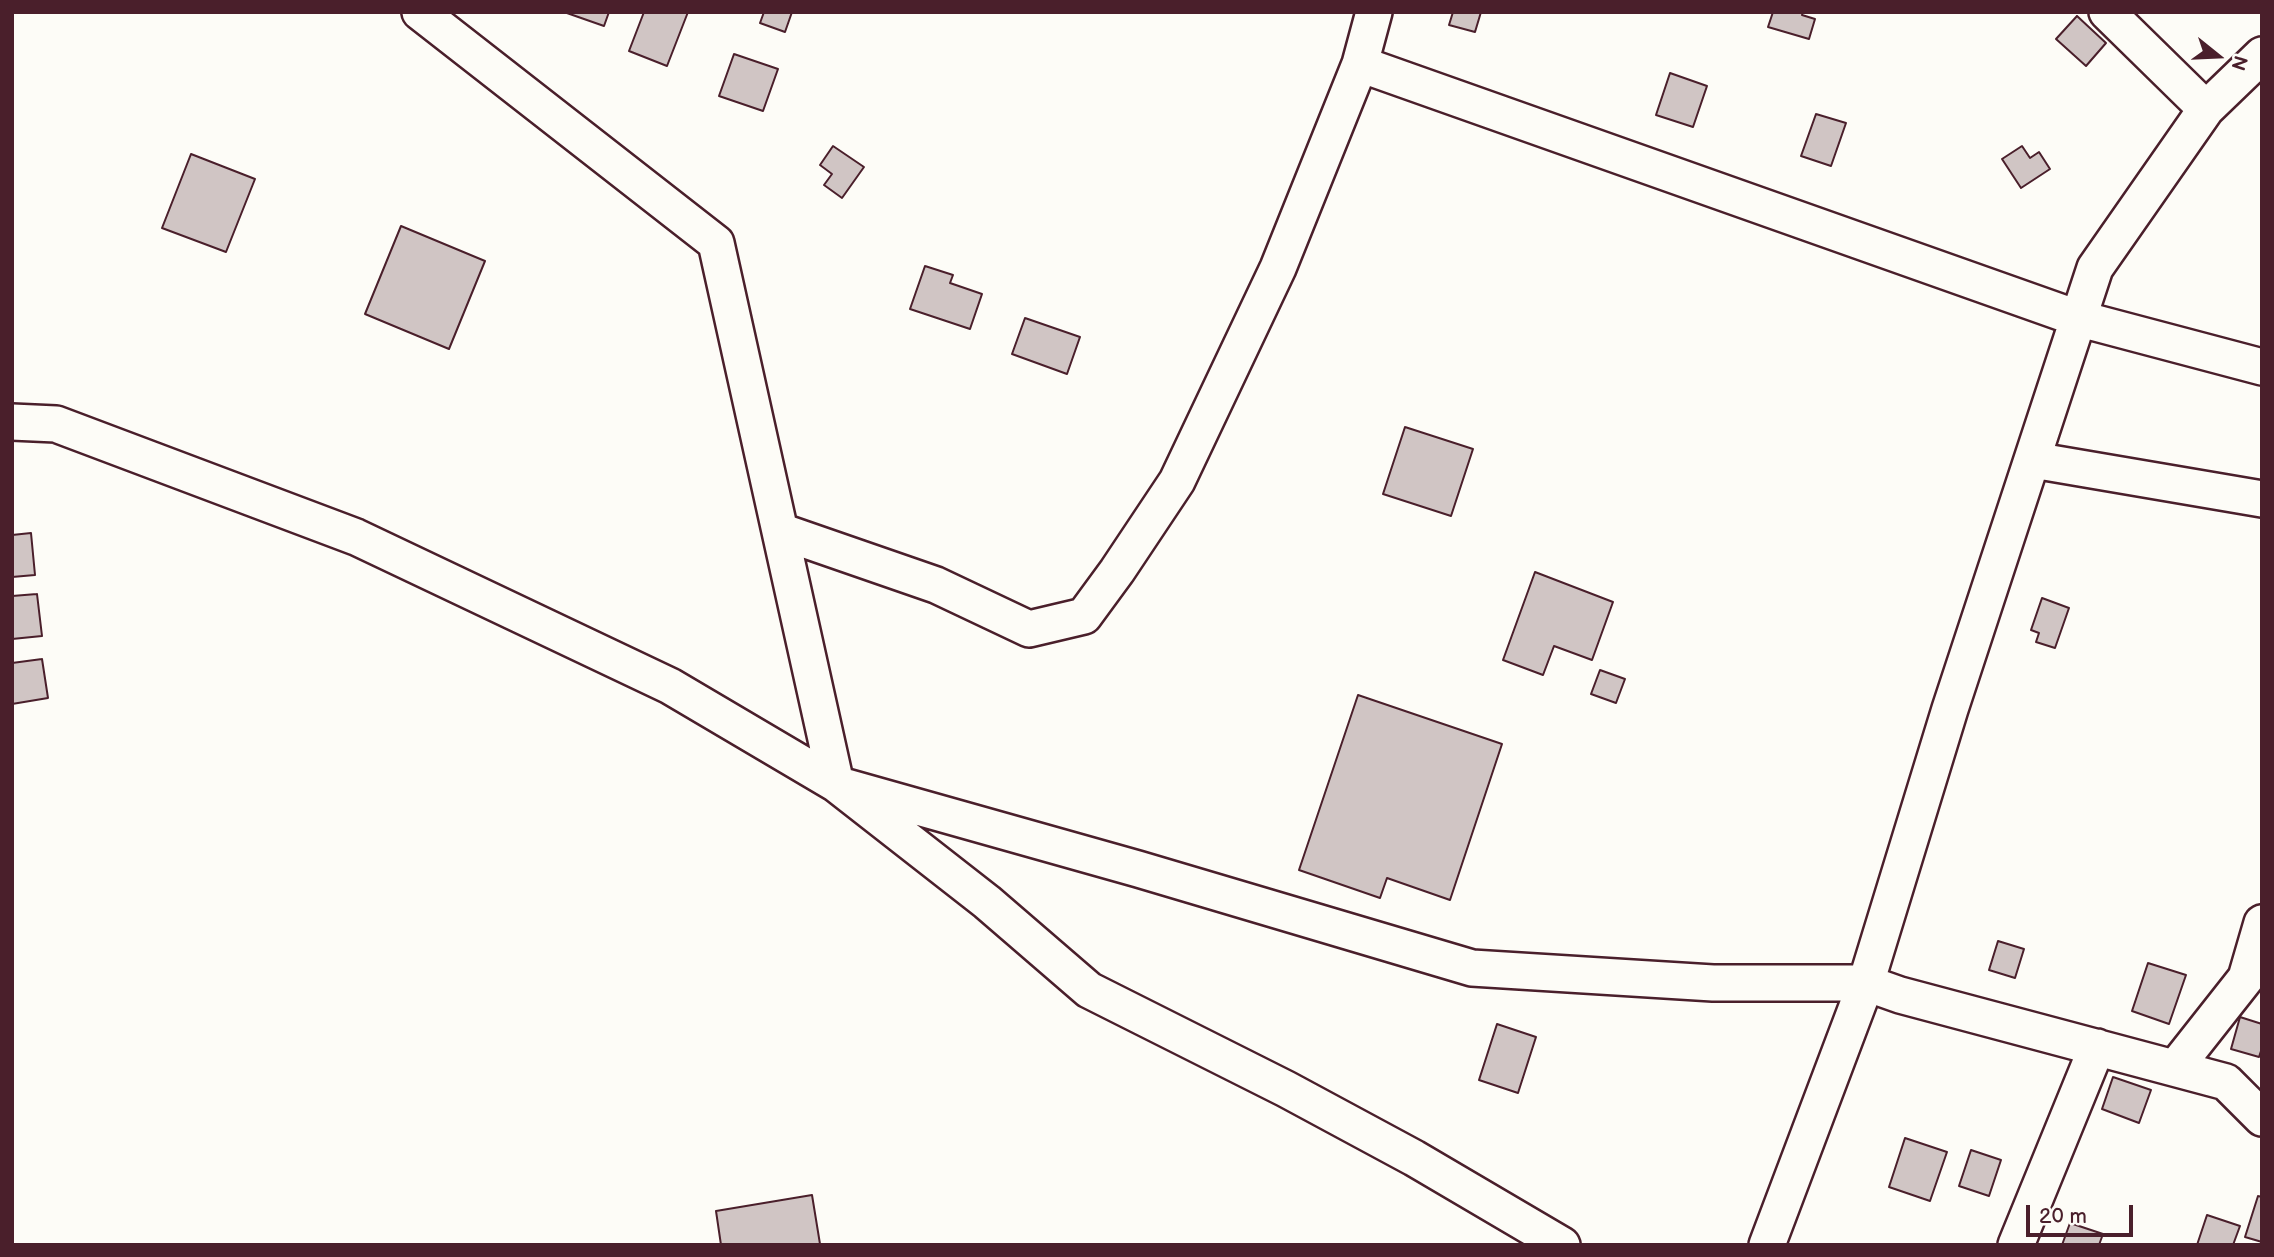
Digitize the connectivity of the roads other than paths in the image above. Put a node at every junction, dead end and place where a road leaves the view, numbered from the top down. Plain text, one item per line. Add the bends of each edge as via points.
1 (420, 12) edge
2 (1374, 12) edge
3 (2107, 12) edge
4 (2262, 55) edge
5 (1360, 64) junction
6 (2206, 108) junction
7 (2077, 318) junction
8 (2262, 367) edge
9 (12, 422) edge
10 (2033, 460) junction
11 (2262, 499) edge
12 (780, 531) junction
13 (836, 784) junction
14 (2262, 923) edge
15 (1866, 983) junction
16 (2098, 1047) junction
17 (2175, 1068) junction
18 (2262, 1118) edge
19 (1562, 1245) edge
20 (1767, 1245) edge
21 (2016, 1245) edge

1 - 12 street via 716,243
2 - 5 street
3 - 6 street
4 - 6 street
5 - 7 street
5 - 12 street via 1278,268 1177,481 1084,616 1029,629 936,584
6 - 7 street via 2095,268
7 - 8 street
7 - 10 street
9 - 13 street via 56,424 356,537 670,686
10 - 11 street
10 - 15 street
12 - 13 street
13 - 15 street via 1472,968 1713,983
13 - 19 street via 987,902 1089,990 1286,1088
14 - 17 street via 2246,978
15 - 16 street
15 - 20 street
16 - 17 street
16 - 21 street
17 - 18 street via 2226,1082

